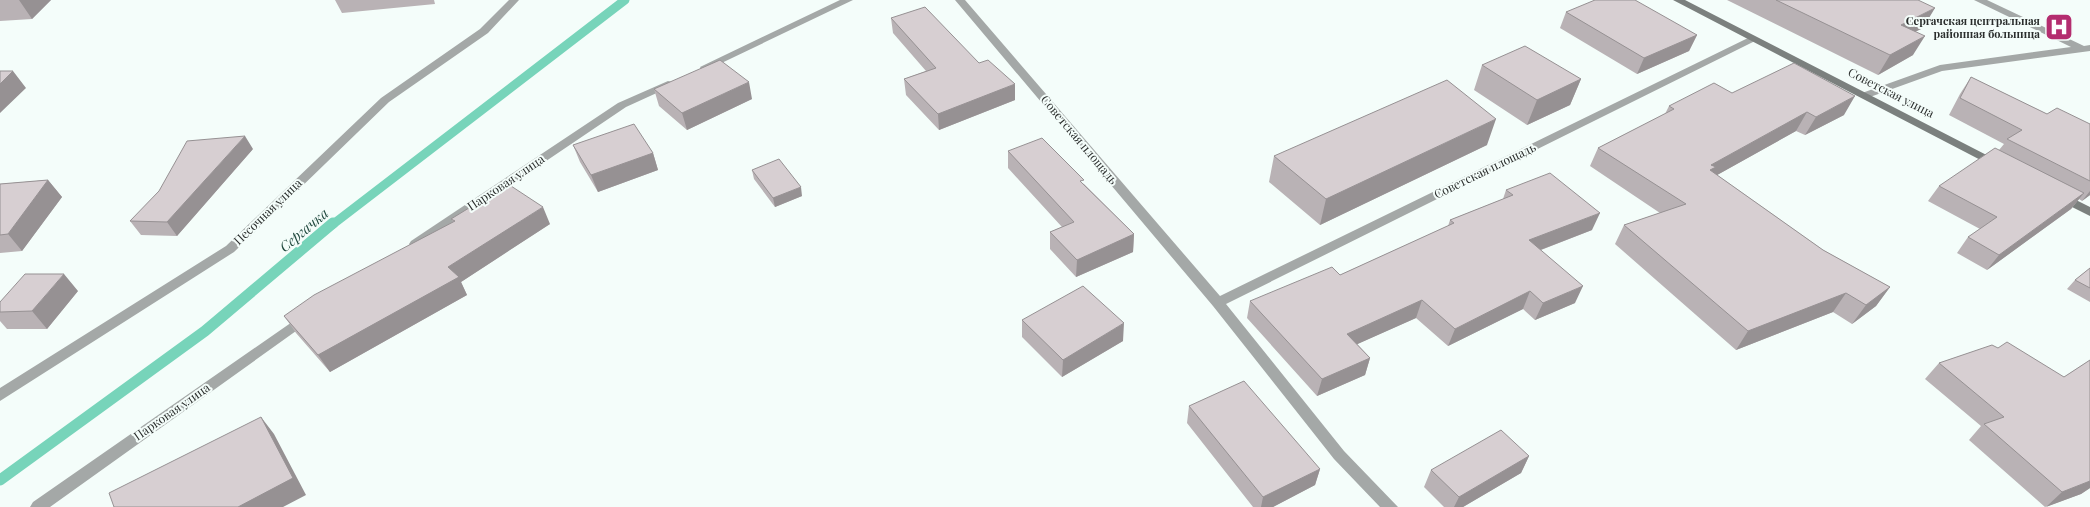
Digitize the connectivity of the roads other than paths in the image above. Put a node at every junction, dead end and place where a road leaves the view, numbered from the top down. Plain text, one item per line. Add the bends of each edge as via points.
1 (514, 0) edge
2 (848, 0) edge
3 (960, 0) edge
4 (1678, 0) edge
5 (1979, 0) edge
6 (1752, 40) junction
7 (2087, 49) edge
8 (694, 72) edge
9 (676, 80) edge
10 (1866, 95) junction
11 (2012, 171) edge
12 (2047, 189) edge
13 (2090, 212) edge
14 (408, 249) edge
15 (1218, 303) junction
16 (317, 310) edge
17 (0, 396) edge
18 (38, 507) edge
19 (1390, 507) edge

1 - 17 street, Песочная улица via 484,31 385,100 230,249
2 - 8 street
3 - 15 street, Советская площадь
4 - 6 main road, Советская улица
5 - 7 street
6 - 10 main road, Советская улица
6 - 15 street, Советская площадь
7 - 10 street via 1940,68
9 - 14 street, Парковая улица via 622,105
10 - 11 main road, Советская улица
12 - 13 main road
15 - 19 street, Советская площадь via 1339,455
16 - 18 street, Парковая улица

